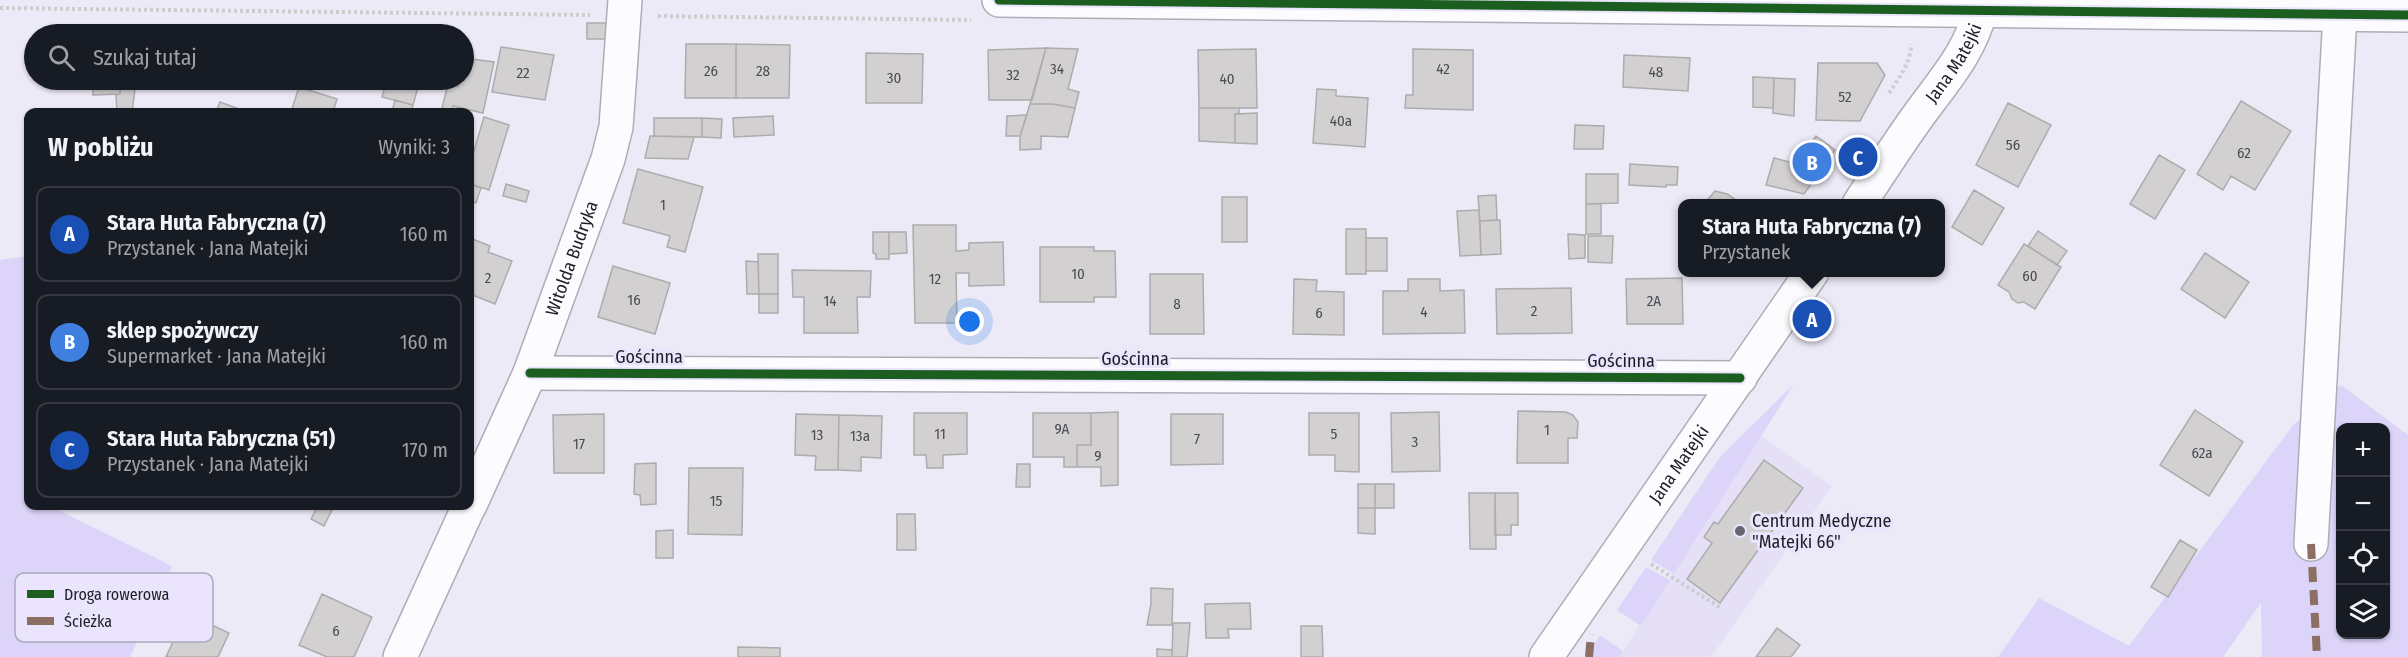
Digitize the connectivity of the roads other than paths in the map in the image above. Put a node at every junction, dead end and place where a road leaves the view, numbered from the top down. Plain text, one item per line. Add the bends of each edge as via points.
1 (625, 0) edge
2 (999, 0) edge
3 (1981, 9) junction
4 (2340, 14) junction
5 (2408, 15) edge
6 (1862, 199) edge
7 (1809, 277) edge
8 (530, 373) junction
9 (1740, 378) junction
10 (474, 494) edge
11 (467, 510) edge
12 (2311, 544) dead end
13 (400, 657) edge
14 (1546, 657) edge

1 - 8 street, Witolda Budryka via 616,127 608,159
2 - 3 street
3 - 4 street
3 - 6 street, Jana Matejki via 1962,57
4 - 5 street
4 - 12 street
7 - 9 street, Jana Matejki
8 - 9 street, Gościnna
8 - 10 street, Witolda Budryka
9 - 14 street, Jana Matejki
11 - 13 street, Witolda Budryka

